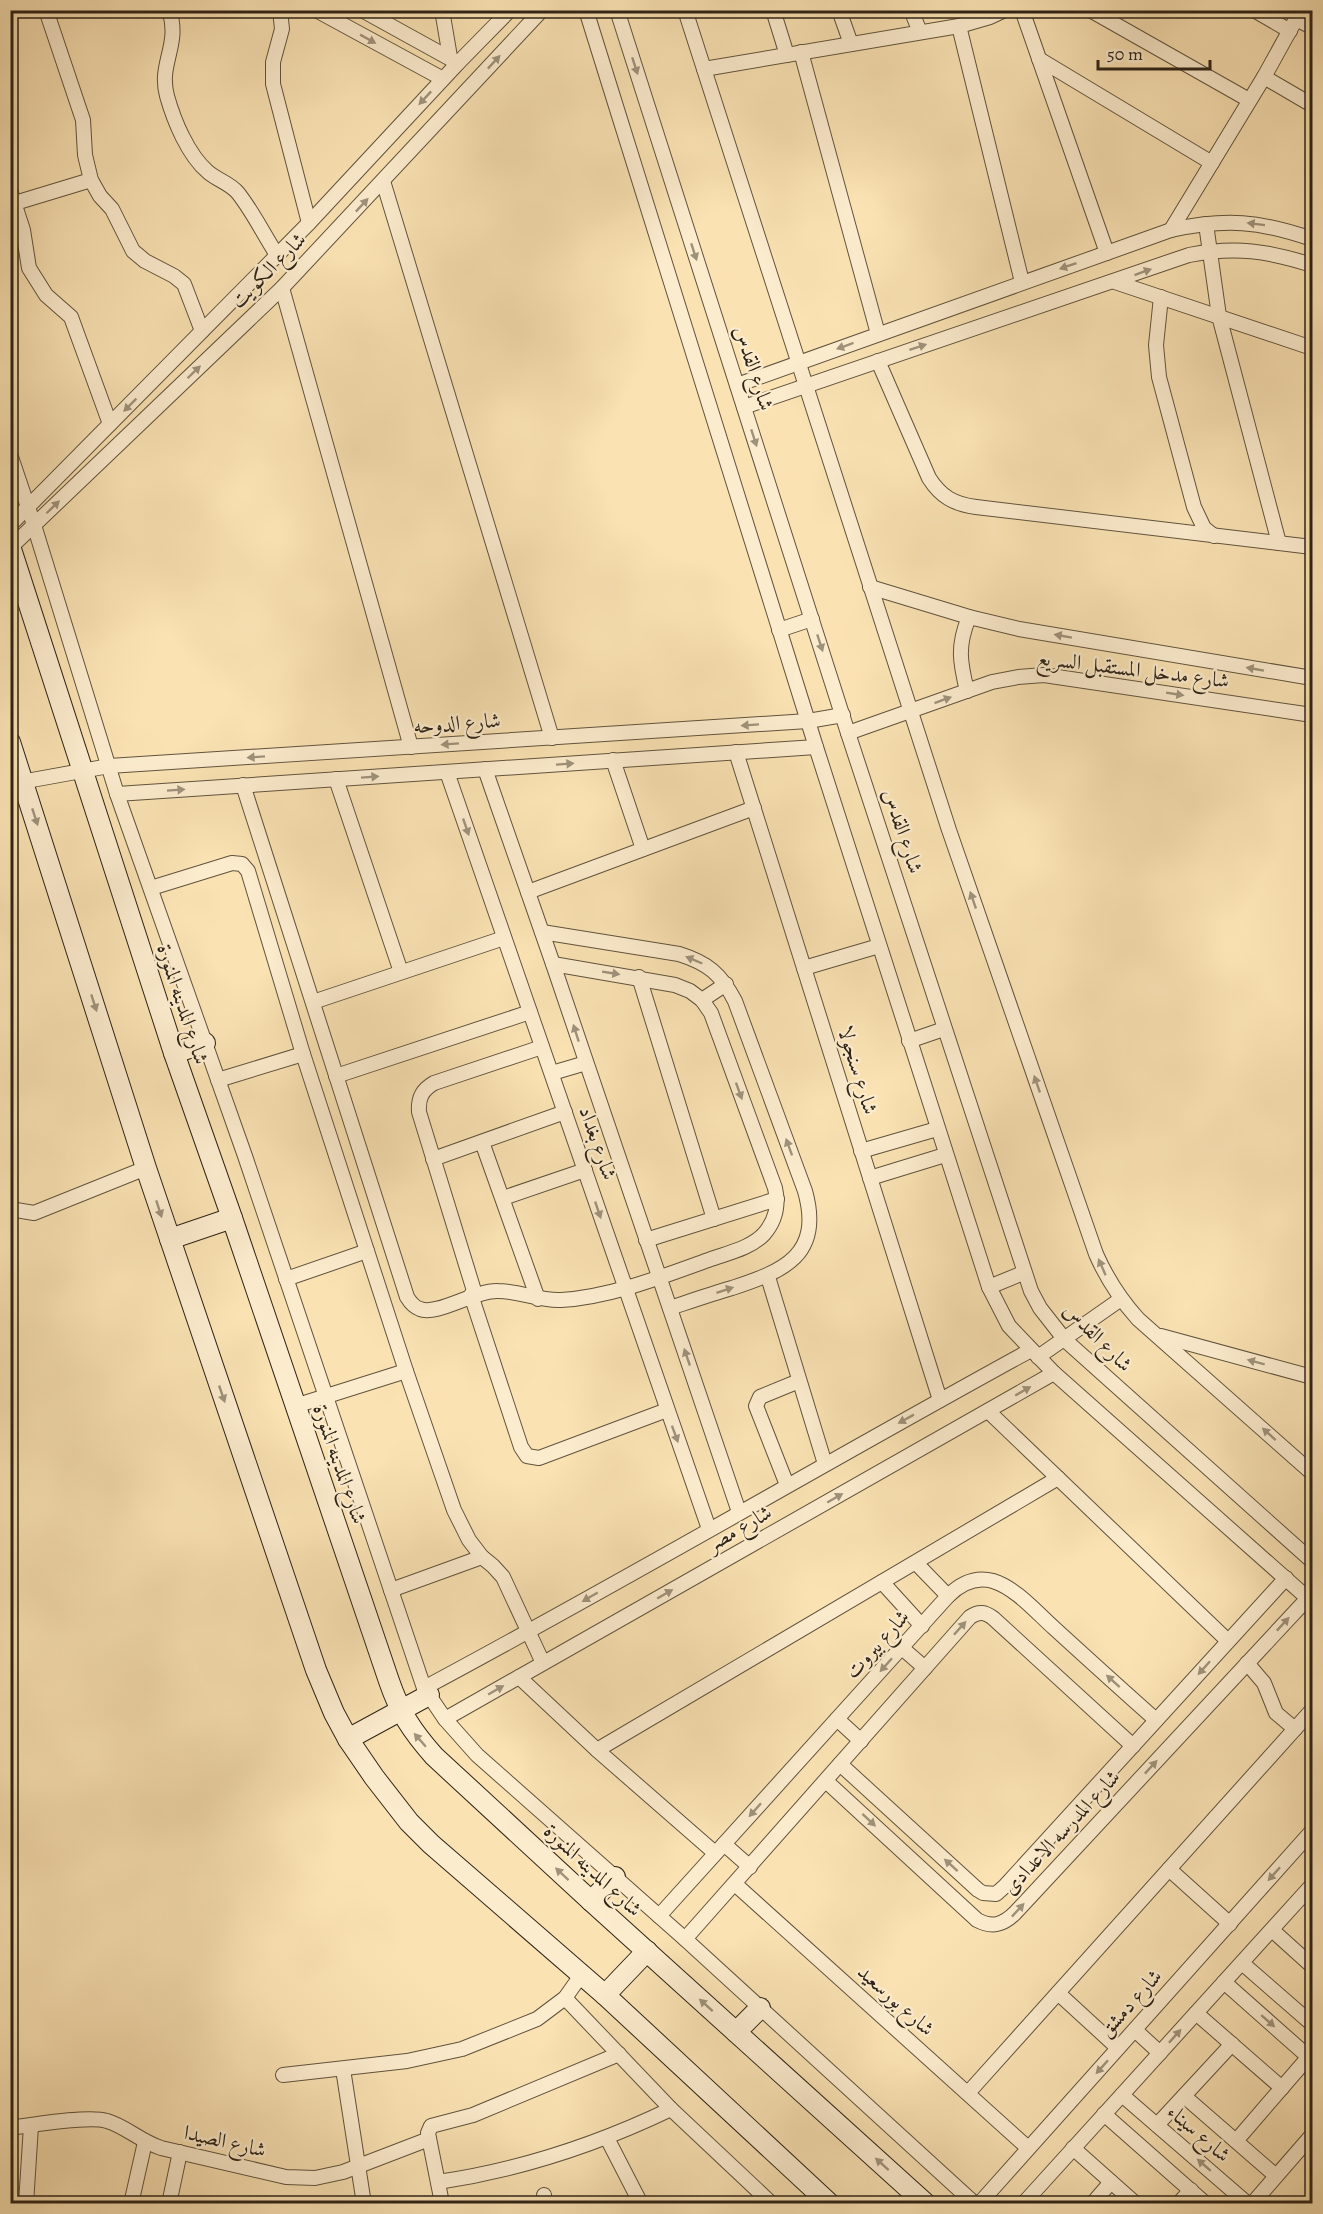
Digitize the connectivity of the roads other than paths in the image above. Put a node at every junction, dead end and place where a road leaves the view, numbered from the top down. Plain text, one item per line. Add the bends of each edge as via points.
1 (46, 10) edge
2 (169, 10) edge
3 (280, 10) edge
4 (316, 10) edge
5 (362, 10) edge
6 (442, 10) edge
7 (510, 10) edge
8 (542, 10) edge
9 (586, 10) edge
10 (617, 10) edge
11 (685, 10) edge
12 (773, 10) edge
13 (839, 10) edge
14 (911, 10) edge
15 (1005, 10) edge
16 (1022, 10) edge
17 (1090, 10) edge
18 (1254, 10) edge
19 (989, 14) edge
20 (1296, 20) edge
21 (959, 26) junction
22 (1312, 27) edge
23 (920, 32) junction
24 (851, 44) junction
25 (794, 53) junction
26 (1039, 59) junction
27 (454, 60) junction
28 (704, 69) junction
29 (1264, 77) junction
30 (443, 79) junction
31 (1249, 100) junction
32 (1312, 105) edge
33 (1212, 163) junction
34 (91, 180) junction
35 (383, 181) junction
36 (13, 197) edge
37 (320, 211) junction
38 (309, 223) junction
39 (1206, 224) junction
40 (339, 229) junction
41 (1172, 230) junction
42 (1312, 239) edge
43 (1210, 252) junction
44 (1107, 253) junction
45 (277, 255) junction
46 (1312, 265) edge
47 (1022, 282) junction
48 (1115, 282) junction
49 (282, 288) junction
50 (1161, 297) junction
51 (1219, 316) junction
52 (202, 332) junction
53 (878, 334) junction
54 (1312, 348) edge
55 (878, 361) junction
56 (797, 363) junction
57 (737, 385) junction
58 (805, 386) junction
59 (744, 407) junction
60 (110, 424) junction
61 (10, 454) edge
62 (28, 507) junction
63 (10, 525) edge
64 (34, 525) junction
65 (1214, 536) junction
66 (1279, 543) junction
67 (11, 547) edge
68 (1312, 548) edge
69 (870, 587) junction
70 (969, 617) junction
71 (812, 619) junction
72 (779, 630) junction
73 (1312, 678) edge
74 (967, 692) junction
75 (910, 712) junction
76 (843, 715) junction
77 (1312, 715) edge
78 (808, 721) junction
79 (848, 733) junction
80 (552, 738) junction
81 (10, 742) edge
82 (492, 742) junction
83 (411, 747) junction
84 (816, 747) junction
85 (736, 752) junction
86 (613, 760) junction
87 (108, 766) junction
88 (490, 769) junction
89 (82, 771) junction
90 (447, 772) junction
91 (336, 779) junction
92 (17, 783) edge
93 (243, 785) junction
94 (117, 794) junction
95 (754, 808) junction
96 (643, 849) junction
97 (151, 888) junction
98 (528, 892) junction
99 (542, 932) junction
100 (504, 938) junction
101 (879, 946) junction
102 (553, 964) junction
103 (804, 968) junction
104 (401, 972) junction
105 (639, 977) junction
106 (726, 984) junction
107 (702, 1000) junction
108 (313, 1002) junction
109 (530, 1012) junction
110 (945, 1029) junction
111 (909, 1041) junction
112 (205, 1043) junction
113 (542, 1047) junction
114 (174, 1053) junction
115 (303, 1054) junction
116 (586, 1063) junction
117 (552, 1073) junction
118 (336, 1076) junction
119 (218, 1080) junction
120 (565, 1112) junction
121 (937, 1129) junction
122 (482, 1142) junction
123 (861, 1152) junction
124 (945, 1155) junction
125 (433, 1159) junction
126 (146, 1168) junction
127 (585, 1170) junction
128 (870, 1178) junction
129 (502, 1198) junction
130 (777, 1199) junction
131 (10, 1209) edge
132 (232, 1218) junction
133 (714, 1219) junction
134 (170, 1239) junction
135 (646, 1240) junction
136 (367, 1251) junction
137 (1023, 1273) junction
138 (768, 1276) junction
139 (660, 1278) junction
140 (286, 1279) junction
141 (625, 1287) junction
142 (988, 1287) junction
143 (473, 1294) junction
144 (538, 1299) junction
145 (1121, 1299) junction
146 (670, 1308) junction
147 (1158, 1335) junction
148 (1065, 1340) junction
149 (1035, 1354) junction
150 (406, 1371) junction
151 (1054, 1373) junction
152 (1312, 1377) edge
153 (799, 1381) junction
154 (325, 1396) junction
155 (940, 1400) junction
156 (295, 1406) junction
157 (667, 1410) junction
158 (988, 1411) junction
159 (825, 1464) junction
160 (1312, 1473) edge
161 (1058, 1478) junction
162 (787, 1485) junction
163 (740, 1512) junction
164 (709, 1529) junction
165 (482, 1557) junction
166 (1312, 1561) edge
167 (916, 1563) junction
168 (1286, 1578) junction
169 (882, 1582) junction
170 (391, 1590) junction
171 (948, 1596) junction
172 (1310, 1600) edge
173 (922, 1626) junction
174 (529, 1632) junction
175 (1228, 1641) junction
176 (902, 1648) junction
177 (543, 1663) junction
178 (1247, 1663) junction
179 (925, 1668) junction
180 (519, 1677) junction
181 (426, 1691) junction
182 (1311, 1710) edge
183 (400, 1711) junction
184 (445, 1719) junction
185 (837, 1719) junction
186 (1156, 1720) junction
187 (1295, 1729) junction
188 (348, 1739) junction
189 (861, 1741) junction
190 (1133, 1746) junction
191 (597, 1750) junction
192 (840, 1764) junction
193 (826, 1781) junction
194 (1312, 1831) edge
195 (720, 1849) junction
196 (750, 1867) junction
197 (1169, 1869) junction
198 (615, 1876) junction
199 (735, 1884) junction
200 (1312, 1885) edge
201 (591, 1901) junction
202 (659, 1916) junction
203 (1230, 1924) junction
204 (1272, 1930) junction
205 (684, 1939) junction
206 (647, 1951) junction
207 (1311, 1961) edge
208 (1242, 1963) junction
209 (582, 1974) junction
210 (1224, 1982) junction
211 (1058, 1993) junction
212 (605, 1995) junction
213 (565, 1998) junction
214 (760, 2008) junction
215 (1196, 2013) junction
216 (1312, 2024) edge
217 (1135, 2030) junction
218 (736, 2032) junction
219 (1232, 2044) junction
220 (1118, 2048) junction
221 (1160, 2053) junction
222 (619, 2054) junction
223 (1311, 2056) edge
224 (343, 2069) junction
225 (283, 2075) dead end
226 (1282, 2088) junction
227 (968, 2093) junction
228 (1122, 2095) junction
229 (1184, 2096) junction
230 (671, 2109) junction
231 (1104, 2114) junction
232 (1157, 2125) junction
233 (31, 2126) junction
234 (10, 2128) edge
235 (1312, 2135) edge
236 (607, 2138) junction
237 (429, 2139) junction
238 (1236, 2141) junction
239 (145, 2142) junction
240 (1028, 2148) junction
241 (1073, 2148) junction
242 (180, 2152) junction
243 (357, 2166) junction
244 (1276, 2176) junction
245 (438, 2182) junction
246 (1111, 2182) junction
247 (1191, 2190) junction
248 (1246, 2202) edge
249 (26, 2204) edge
250 (131, 2204) edge
251 (170, 2204) edge
252 (364, 2204) edge
253 (437, 2204) edge
254 (641, 2204) edge
255 (772, 2204) edge
256 (830, 2204) edge
257 (926, 2204) edge
258 (977, 2204) edge
259 (1023, 2204) edge
260 (1092, 2204) edge
261 (1136, 2204) edge
262 (1178, 2204) edge
263 (1206, 2204) edge

1 - 34 street via 83,120
2 - 45 street via 174,39 165,85 190,152 208,172 237,192
3 - 38 street via 281,37 273,62 273,84
4 -> 30 street
5 - 27 street
6 - 27 street
7 - 27 street, شارع الكويت
35 -> 8 street, شارع الكويت
9 - 72 street
10 -> 57 street, شارع القدس
11 - 28 street, شارع القدس
12 - 25 street
13 - 24 street
14 - 23 street
15 - 19 street
16 - 26 street
17 - 31 street
18 - 20 street
19 - 21 street
20 - 22 street
20 - 29 street
21 - 23 street
21 - 47 street
23 - 24 street
24 - 25 street
25 - 28 street
25 - 53 street
26 - 33 street
26 - 44 street
27 - 30 street, شارع الكويت
28 - 56 street, شارع القدس
29 - 31 street
29 - 32 street
30 -> 37 street, شارع الكويت
31 - 33 street
33 - 41 street
34 - 36 street
34 - 52 street via 112,209 133,251 184,284
40 -> 35 street, شارع الكويت
35 - 80 street
36 - 60 street via 26,241 29,268 46,294 71,317
37 - 38 street, شارع الكويت
37 - 40 street
38 - 45 street, شارع الكويت
39 - 41 street
42 -> 39 street via 1258,224
39 - 43 street
40 - 49 street, شارع الكويت
41 - 44 street
43 - 46 street via 1261,251
48 -> 43 street via 1190,255
43 - 51 street
44 -> 47 street
45 - 52 street, شارع الكويت
47 - 53 street
48 - 50 street
55 -> 48 street
64 -> 49 street, شارع الكويت
49 - 83 street
50 - 51 street
50 - 65 street via 1156,345 1159,377 1194,507 1204,528
51 - 54 street
51 - 66 street
52 -> 60 street, شارع الكويت
53 -> 56 street
55 - 58 street
55 - 65 street via 929,478 948,500 963,506
56 - 57 street
56 - 58 street, شارع القدس
57 - 59 street, شارع القدس
58 - 59 street
58 - 69 street, شارع القدس
59 -> 71 street, شارع القدس
60 - 62 street, شارع الكويت
61 - 62 street
62 - 63 street, شارع الكويت
62 - 64 street
64 - 67 street, شارع الكويت
64 - 87 street
65 - 66 street
66 - 68 street
67 - 89 main road, شارع المدينه المنورة
69 - 70 street, شارع مدخل المستقبل السريع
69 - 75 street, شارع القدس
73 -> 70 street, شارع مدخل المستقبل السريع
70 - 74 street via 960,644
71 - 72 street
71 -> 76 street, شارع القدس
72 - 78 street
75 -> 74 street, شارع مدخل المستقبل السريع
74 -> 77 street, شارع مدخل المستقبل السريع via 992,682 1044,675
75 - 79 street, شارع مدخل المستقبل السريع
145 -> 75 street, شارع القدس via 1096,1254
76 - 78 street, شارع الدوحه
76 - 79 street, شارع القدس
78 -> 80 street, شارع الدوحه
78 - 84 street
79 - 110 street, شارع القدس
80 - 82 street, شارع الدوحه
81 - 92 main road
82 -> 83 street, شارع الدوحه
82 - 88 street, شارع بغداد
83 -> 87 street, شارع الدوحه
84 - 85 street
84 - 101 street
85 - 86 street
85 - 95 street, شارع سنجولا
88 -> 86 street
86 - 96 street
87 - 89 street, شارع الدوحه
87 - 94 street
88 - 90 street
88 - 98 street, شارع بغداد
89 - 92 street, شارع الدوحه
89 - 114 main road, شارع المدينه المنورة
91 -> 90 street
90 -> 100 street, شارع بغداد
91 - 93 street
91 - 104 street
92 -> 126 main road
94 -> 93 street
93 - 108 street
94 - 97 street
95 - 96 street
95 - 103 street, شارع سنجولا
96 - 98 street
97 - 112 street
97 - 115 street via 232,863 245,867
98 - 99 street, شارع بغداد
99 - 102 street, شارع بغداد
106 -> 99 street via 713,970 679,954
100 - 104 street
100 - 109 street, شارع بغداد
101 - 103 street
101 - 111 street
102 -> 105 street
116 -> 102 street, شارع بغداد
103 - 123 street, شارع سنجولا
104 - 108 street
105 - 107 street via 675,985
105 - 133 street
106 - 107 street
138 -> 106 street via 791,1262 801,1250 810,1221 809,1206
107 -> 130 street via 711,1013
108 - 118 street
109 - 113 street, شارع بغداد
109 - 118 street
110 - 111 street
110 - 137 street, شارع القدس
111 - 121 street
112 - 114 main road
112 - 119 street
113 - 117 street, شارع بغداد
113 - 125 street via 427,1088 421,1095 419,1112
114 - 132 main road, شارع المدينه المنورة
115 - 119 street
115 - 136 street
116 - 117 street
116 - 135 street, شارع بغداد
117 - 120 street, شارع بغداد
118 - 143 street via 407,1297 412,1304 428,1311
119 - 140 street
120 - 122 street
120 - 127 street, شارع بغداد
121 - 123 street
121 - 124 street
122 - 125 street
122 - 129 street
123 - 128 street, شارع سنجولا
124 - 128 street
124 - 142 street
125 - 143 street
126 - 131 street via 34,1213
126 -> 134 main road
127 - 129 street
127 -> 141 street, شارع بغداد
128 - 155 street, شارع سنجولا
129 - 144 street
130 - 133 street
130 - 139 street via 772,1222 748,1246
132 - 134 main road
132 - 156 main road, شارع المدينه المنورة
133 - 135 street
134 -> 188 main road via 316,1670
135 - 139 street, شارع بغداد
136 - 140 street
136 - 150 street
137 - 142 street
137 - 148 street, شارع القدس via 1040,1308
146 -> 138 street
138 - 153 street
139 - 141 street
139 - 146 street, شارع بغداد
140 - 154 street
141 - 144 street via 577,1299
141 - 157 street, شارع بغداد
142 - 149 street via 1010,1326
143 - 144 street via 499,1290
143 - 157 street via 527,1456 539,1458
145 - 147 street, شارع القدس
145 - 148 street, شارع مصر
163 -> 146 street, شارع بغداد
152 -> 147 street
160 -> 147 street, شارع القدس
148 - 149 street, شارع مصر
148 - 166 street, شارع القدس
149 - 151 street
149 - 155 street, شارع مصر
150 - 154 street
150 - 165 street via 460,1525
158 -> 151 street, شارع مصر
151 - 168 street
153 - 159 street
153 - 162 street via 760,1397 756,1406
154 - 156 street
154 - 170 street
155 -> 159 street, شارع مصر
156 - 183 main road, شارع المدينه المنورة
157 -> 164 street, شارع بغداد
158 - 161 street
177 -> 158 street, شارع مصر
159 - 162 street, شارع مصر
161 - 167 street
161 - 175 street
162 - 163 street, شارع مصر
163 - 164 street, شارع مصر
164 -> 174 street, شارع مصر
165 - 170 street
165 - 174 street via 503,1577
167 - 169 street
167 - 171 street
168 - 172 street
168 - 175 street, شارع المدرسه الاعدادى
169 - 173 street
169 - 191 street
170 - 181 street
171 - 173 street, شارع بيروت
186 -> 171 street, شارع بيروت via 1005,1587 979,1579 966,1582
178 -> 172 street, شارع المدرسه الاعدادى
173 - 176 street, شارع بيروت
174 - 177 street
174 - 181 street, شارع مصر
175 -> 186 street, شارع المدرسه الاعدادى
176 - 179 street
176 -> 185 street, شارع بيروت
177 - 180 street, شارع مصر
178 - 187 street via 1264,1683 1276,1713
193 -> 178 street, شارع المدرسه الاعدادى via 977,1920 1002,1924
179 - 189 street
179 -> 190 street via 970,1617 988,1614
184 -> 180 street, شارع مصر
180 - 191 street
181 - 183 main road
181 - 184 street
182 - 187 street
183 - 188 main road
201 -> 183 main road, شارع المدينه المنورة via 434,1756
184 - 198 street via 477,1755
185 - 189 street
185 -> 195 street, شارع بيروت
186 - 190 street, شارع المدرسه الاعدادى
187 - 197 street
188 - 209 main road via 388,1797 431,1844
189 - 192 street
190 -> 192 street, شارع المدرسه الاعدادى via 1001,1891 990,1894 978,1890
191 - 195 street
192 - 193 street
193 - 196 street
194 -> 203 street, شارع دمشق
195 - 196 street
195 - 202 street, شارع بيروت
196 - 199 street
197 - 203 street
197 - 211 street
198 - 201 main road
198 - 202 street
199 - 205 street
199 - 227 street, شارع بورسعيد
200 - 204 street
201 - 206 main road, شارع المدينه المنورة
202 - 205 street
203 - 217 street, شارع دمشق
204 - 207 street
204 - 208 street
205 - 214 street
206 - 212 main road
218 -> 206 main road, شارع المدينه المنورة
208 - 210 street
208 - 216 street
209 - 212 main road
209 - 213 street
210 - 215 street
210 -> 223 street
211 - 220 street
211 - 227 street
212 - 256 main road
213 - 222 street
213 - 224 street via 537,2019 462,2049
214 - 218 main road
214 - 258 street
215 - 219 street
221 -> 215 street
217 - 220 street, شارع دمشق
217 - 221 street
257 -> 218 main road, شارع المدينه المنورة
219 - 226 street
219 - 229 street
220 -> 240 street, شارع دمشق
221 - 228 street
222 - 230 street
222 - 237 street via 473,2115 431,2126
223 - 226 street
224 - 225 street
224 - 243 street
226 - 238 street
227 - 240 street, شارع بورسعيد
228 - 231 street
228 - 232 street, شارع سيناء
229 - 232 street
229 - 238 street
230 - 236 street
230 - 255 street
231 - 241 street
231 - 247 street
248 -> 232 street, شارع سيناء
233 - 234 street, شارع الصيدا
233 - 239 street, شارع الصيدا via 97,2118
233 - 249 street
235 - 244 street
236 - 245 street via 507,2170
236 - 254 street
237 - 243 street, شارع الصيدا
237 - 245 street
238 - 244 street
239 - 242 street, شارع الصيدا
239 - 250 street
240 - 258 street, شارع دمشق
241 - 246 street
241 - 259 street
242 - 243 street, شارع الصيدا via 301,2178 330,2176
242 - 251 street
243 - 252 street
244 - 248 street
245 - 253 street via 441,2198
246 - 260 street
246 - 261 street
247 - 262 street
247 - 263 street

